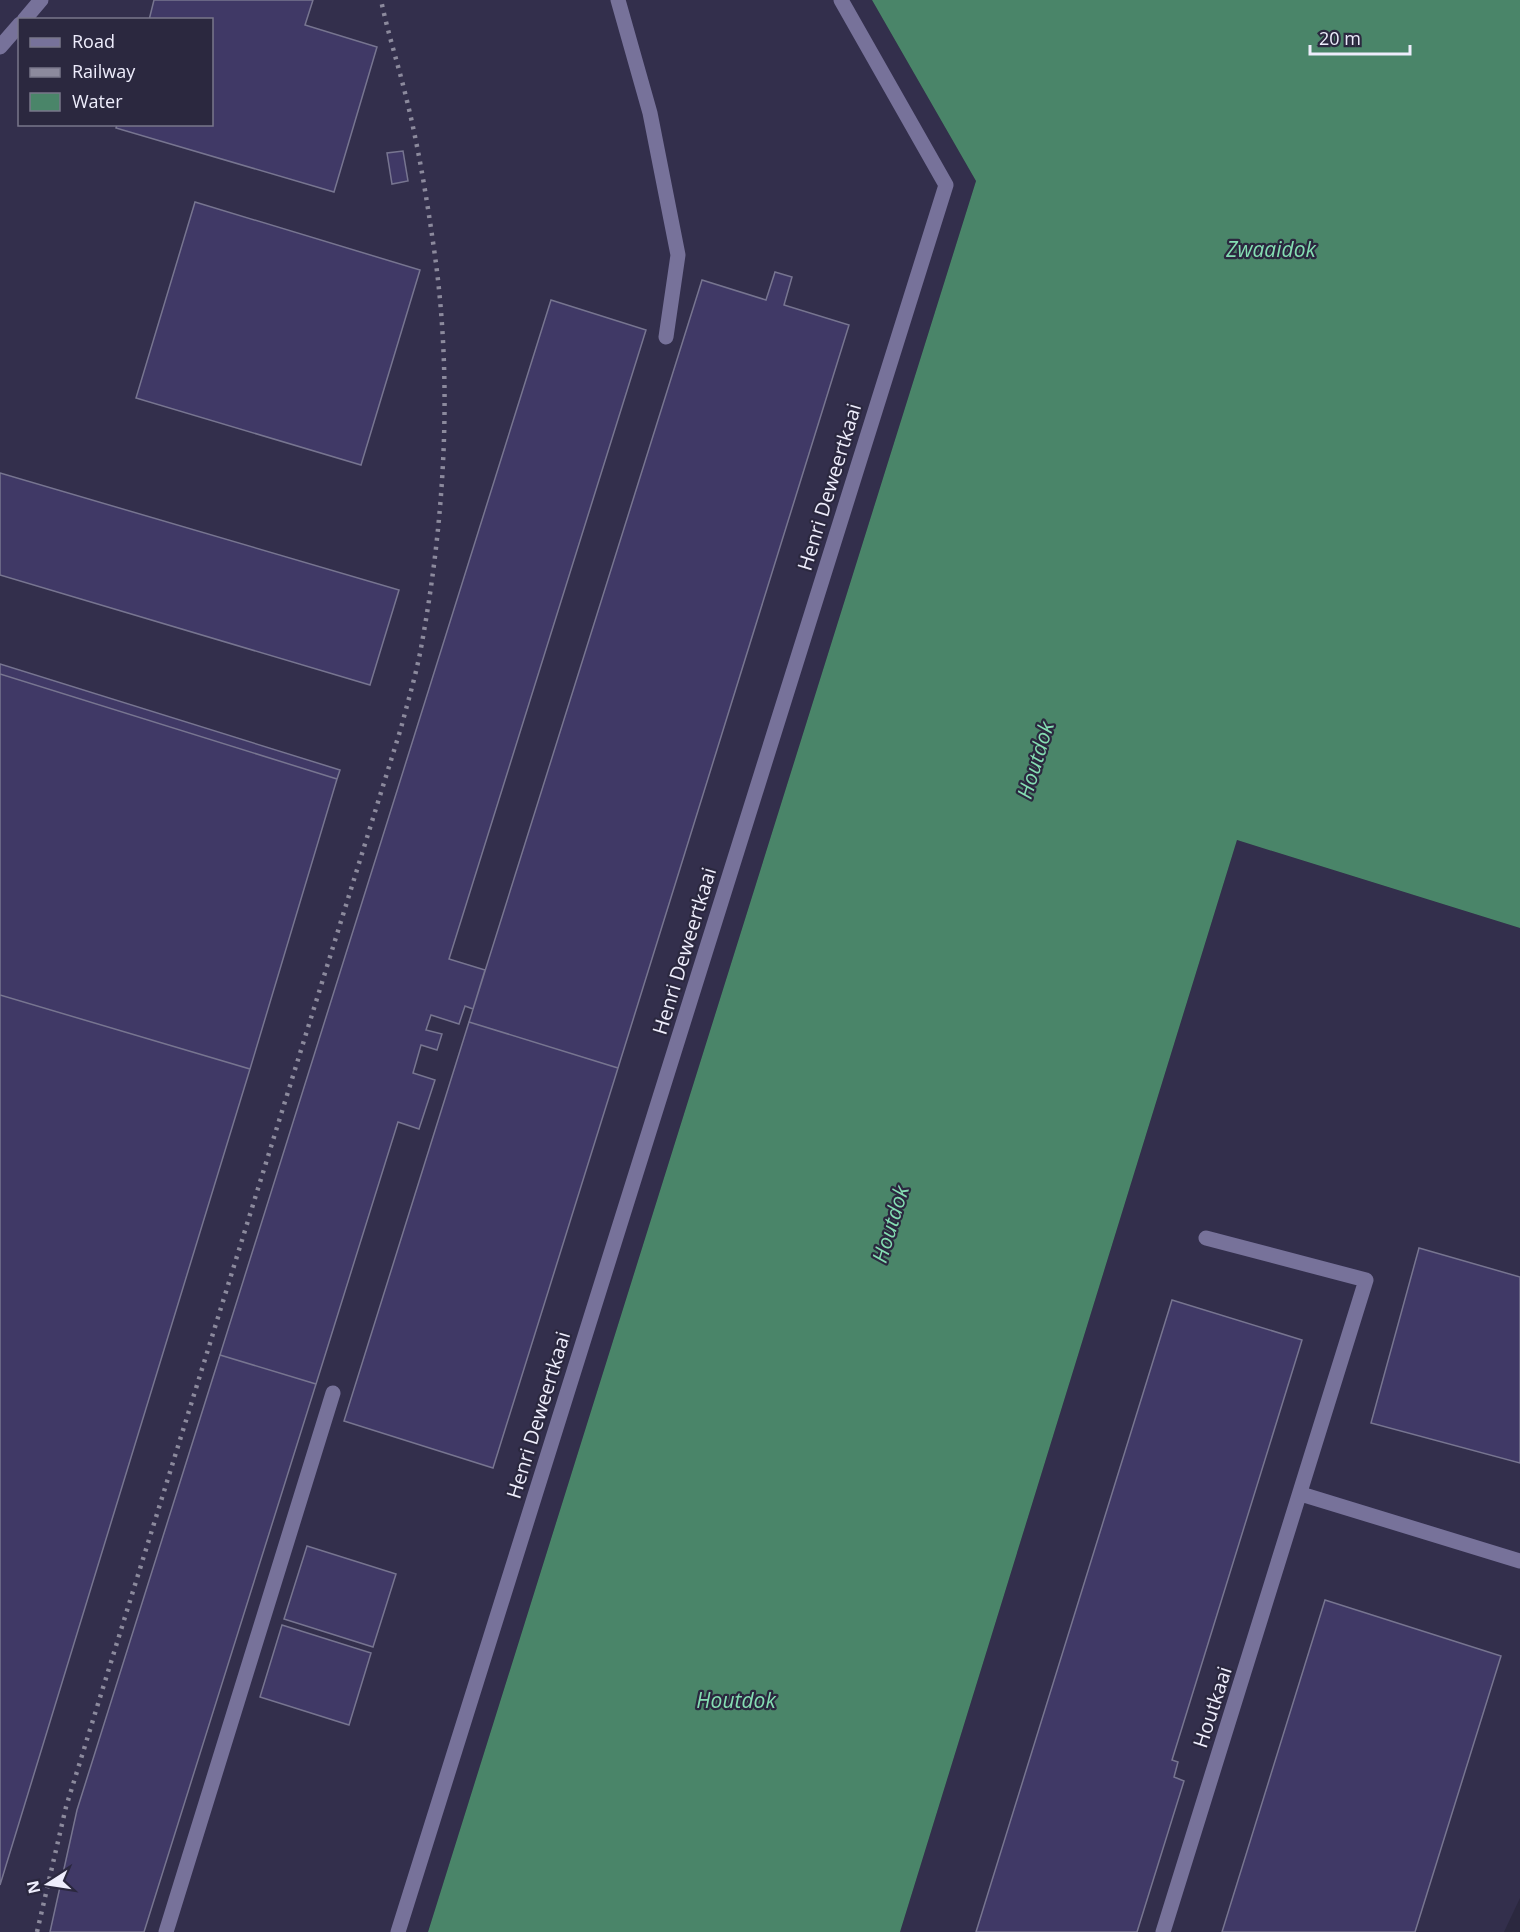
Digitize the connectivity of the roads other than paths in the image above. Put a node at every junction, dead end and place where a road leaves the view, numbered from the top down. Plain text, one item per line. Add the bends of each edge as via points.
1 (41, 0) edge
2 (618, 0) edge
3 (841, 0) edge
4 (26, 18) edge
5 (18, 26) edge
6 (0, 47) edge
7 (666, 337) dead end
8 (1206, 1238) dead end
9 (333, 1393) dead end
10 (1301, 1494) junction
11 (1520, 1561) edge
12 (166, 1932) edge
13 (398, 1932) edge
14 (1163, 1932) edge

1 - 4 street
2 - 7 street via 650,113 678,255
3 - 13 street, Henri Deweertkaai via 946,185
5 - 6 street
8 - 10 street, Houtkaai via 1366,1280
9 - 12 street
10 - 11 street
10 - 14 street, Houtkaai

